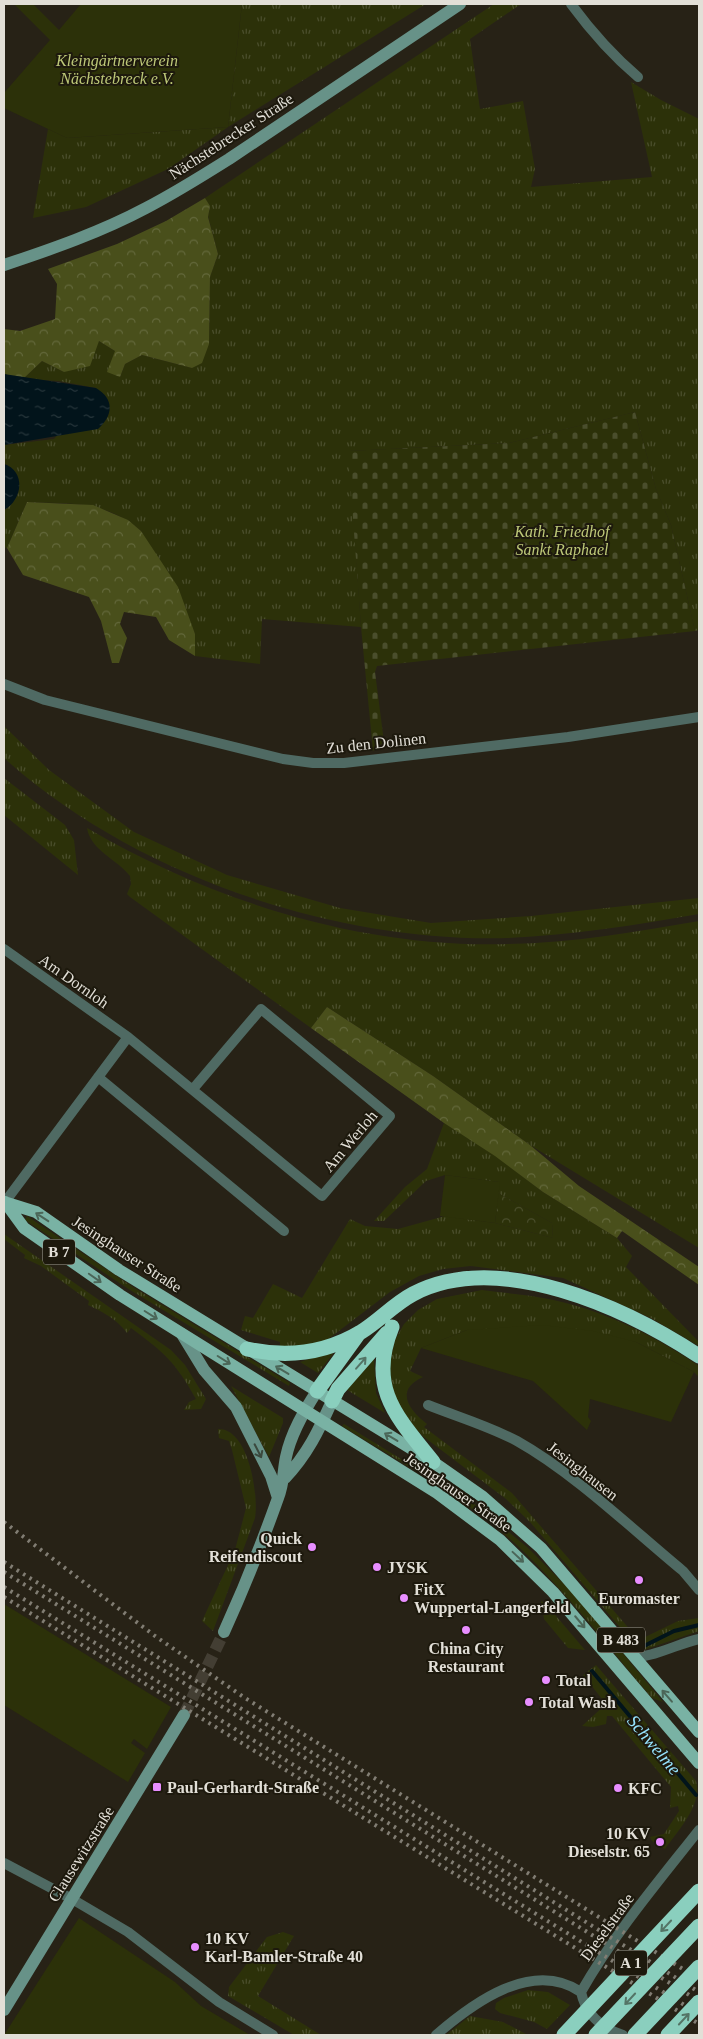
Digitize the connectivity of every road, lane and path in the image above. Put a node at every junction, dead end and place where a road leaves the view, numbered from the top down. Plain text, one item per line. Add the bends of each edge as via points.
1 (460, 4) edge
2 (572, 4) edge
3 (638, 77) dead end
4 (4, 265) edge
5 (4, 684) edge
6 (699, 717) edge
7 (4, 949) edge
8 (128, 1037) junction
9 (98, 1077) junction
10 (193, 1089) junction
11 (4, 1202) edge
12 (284, 1231) dead end
13 (413, 1294) junction
14 (392, 1327) junction
15 (360, 1332) junction
16 (182, 1334) junction
17 (247, 1349) junction
18 (699, 1356) edge
19 (317, 1392) junction
20 (332, 1401) junction
21 (428, 1406) dead end
22 (304, 1411) junction
23 (323, 1422) junction
24 (433, 1462) junction
25 (285, 1478) junction
26 (278, 1498) junction
27 (699, 1590) edge
28 (224, 1632) tunnel mouth
29 (699, 1639) edge
30 (635, 1657) junction
31 (184, 1715) tunnel mouth
32 (699, 1732) edge
33 (699, 1763) edge
34 (699, 1830) edge
35 (4, 1863) edge
36 (699, 1891) edge
37 (72, 1899) junction
38 (699, 1926) edge
39 (699, 1967) edge
40 (581, 1992) junction
41 (699, 2002) edge
42 (4, 2010) edge
43 (273, 2035) edge
44 (436, 2035) edge
45 (564, 2035) edge
46 (596, 2035) edge
47 (623, 2035) edge
48 (635, 2035) edge
49 (668, 2035) edge

1 - 4 street, Nächstebrecker Straße via 185,186 98,231
2 - 3 street via 592,32
5 - 6 street, Zu den Dolinen via 45,700 283,759 313,763 344,763 568,737
7 - 8 street, Am Dornloh
8 - 9 street
8 - 10 street, Am Werloh
9 - 11 street
9 - 12 street
10 - 10 street, Am Werloh via 261,1009 390,1116 322,1196
11 -> 16 main road, Jesinghauser Straße / B 7 via 24,1228
17 -> 11 main road, Jesinghauser Straße / B 7 via 119,1270 36,1212
13 - 14 highway
13 - 15 highway
13 - 18 highway via 462,1279 493,1279 564,1290 632,1318
20 -> 14 highway via 338,1389
14 - 24 highway via 385,1344 384,1389 397,1418
15 - 17 highway via 312,1352 285,1355
15 - 19 highway
16 -> 22 main road, Jesinghauser Straße / B 7
16 -> 26 street via 204,1370 236,1407 272,1476
19 -> 17 main road, Jesinghauser Straße / B 7
19 - 20 main road, Jesinghauser Straße / B 7
19 - 22 street
20 - 23 street
24 -> 20 main road, Jesinghauser Straße / B 483
21 - 27 street, Jesinghausen via 490,1429 548,1461 683,1571
22 - 23 main road, Jesinghauser Straße / B 7
22 - 25 street via 286,1457
23 - 25 street via 300,1462
23 -> 33 main road, Jesinghauser Straße / B 483 via 437,1494 500,1540 553,1592
24 - 30 main road, Jesinghauser Straße / B 483 via 483,1497 541,1548
25 - 26 street
26 - 28 street
29 - 30 street via 648,1656
32 -> 30 main road, Jesinghauser Straße / B 483
31 - 37 street, Clausewitzstraße
34 - 40 street, Dieselstraße via 593,1971
35 - 37 street
36 -> 45 highway, A 1, bridge
37 - 42 street, Clausewitzstraße
37 - 43 street via 128,1932 219,2002
38 -> 46 highway, A 1, bridge
39 - 48 highway, bridge
40 - 44 street via 567,1983 521,1982 480,2002
40 - 47 street via 588,2011 606,2030
49 -> 41 highway, bridge

